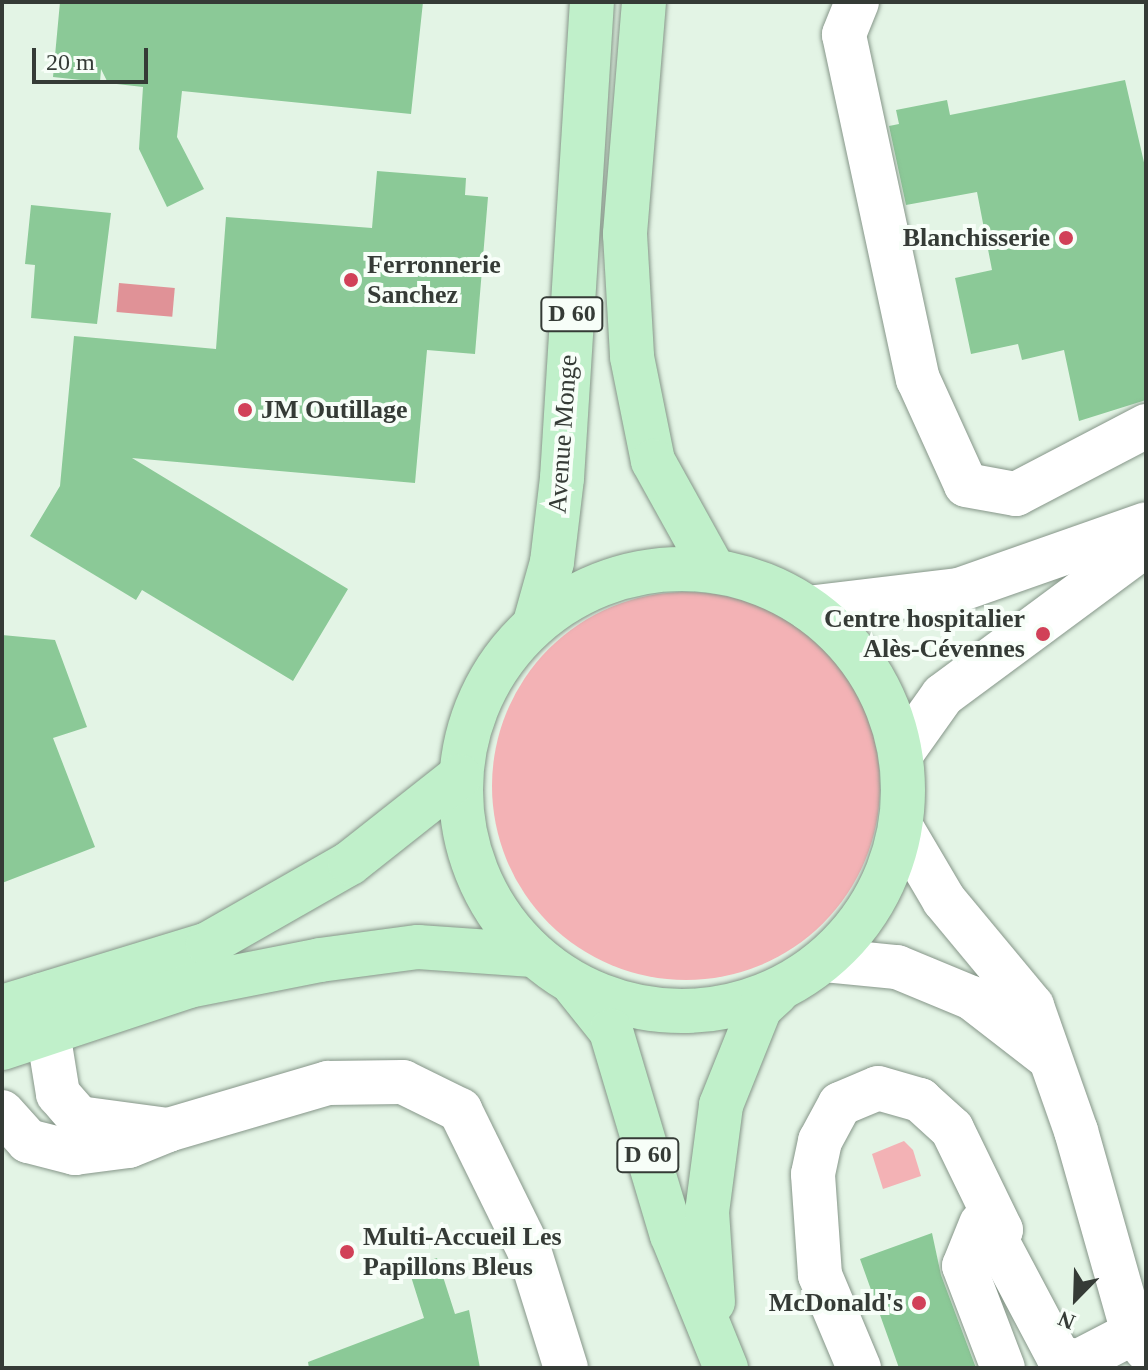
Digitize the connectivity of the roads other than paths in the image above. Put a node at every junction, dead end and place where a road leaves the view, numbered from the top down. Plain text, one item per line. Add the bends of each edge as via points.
1 (592, 2) edge
2 (644, 2) edge
3 (857, 2) edge
4 (1146, 426) edge
5 (1146, 524) edge
6 (1146, 545) edge
7 (714, 571) junction
8 (808, 608) junction
9 (535, 623) junction
10 (901, 754) junction
11 (460, 776) junction
12 (901, 827) junction
13 (533, 955) junction
14 (825, 960) junction
15 (573, 984) junction
16 (777, 992) junction
17 (32, 1011) edge
18 (2, 1048) edge
19 (1048, 1057) junction
20 (2, 1112) edge
21 (168, 1130) junction
22 (989, 1233) junction
23 (1140, 1341) edge
24 (720, 1350) edge
25 (566, 1368) edge
26 (859, 1368) edge
27 (879, 1368) edge
28 (1003, 1368) edge
29 (1104, 1368) edge

1 - 9 main road, Avenue Monge / D 60 via 562,478 550,573
2 - 7 main road, D 60 via 625,234 632,357 653,461
3 - 4 street via 844,35 918,379 966,485 1016,494
5 - 8 street via 959,590
6 - 10 street via 943,695
7 - 8 main road via 747,578
7 - 9 main road via 666,569 619,577 575,595
8 - 10 main road via 852,648 884,698
9 - 11 main road via 497,666 471,719
10 - 12 main road
11 - 13 main road via 465,842 491,903
11 - 17 main road via 350,863 208,944
12 - 14 main road via 875,901
12 - 19 street via 944,900 1032,1006
13 - 15 main road
13 - 17 main road via 418,947
14 - 16 main road
14 - 19 street via 897,967 972,998
15 - 16 main road via 622,1004 674,1012 726,1008
15 - 24 main road, D 60 via 611,1031 672,1235
16 - 24 main road, D 60 via 760,1008 721,1105 707,1212
17 - 18 main road
17 - 21 street via 58,1094 79,1118
19 - 23 street
20 - 21 street via 28,1141 75,1153 129,1146
21 - 25 street via 328,1083 403,1082 460,1110 529,1250
22 - 23 street via 1058,1356 1077,1362
22 - 26 street via 1001,1230 941,1116 905,1093 878,1088 840,1104 820,1141 813,1174 820,1275
22 - 27 street via 934,1132 897,1112 867,1116 857,1126 846,1143 841,1173 838,1269
22 - 28 street via 964,1266
23 - 29 street

